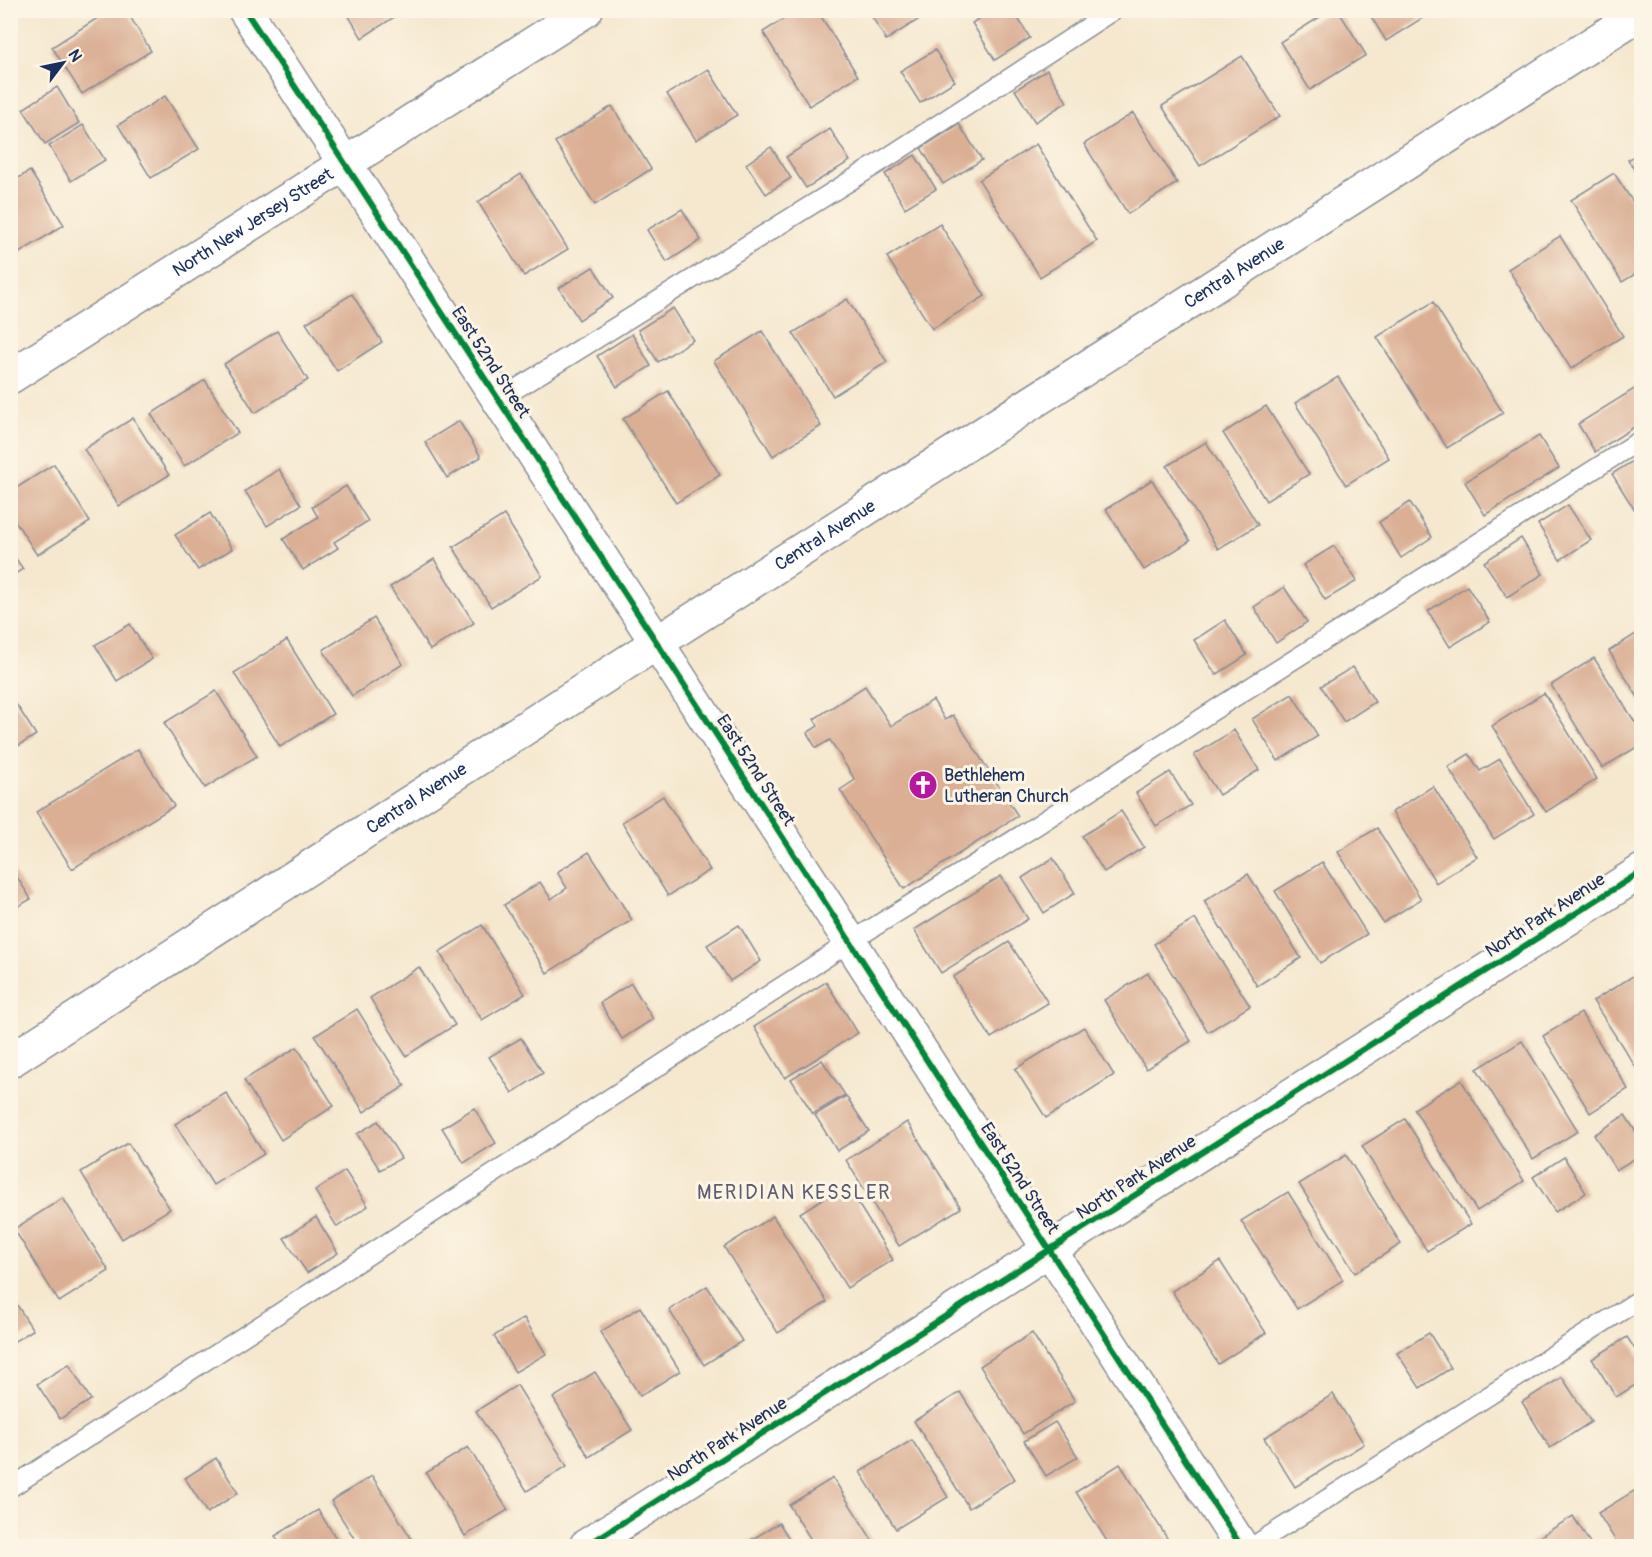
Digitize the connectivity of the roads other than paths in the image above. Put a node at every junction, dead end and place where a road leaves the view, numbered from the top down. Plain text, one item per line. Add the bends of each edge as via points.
1 (245, 10) edge
2 (586, 10) edge
3 (1114, 10) edge
4 (1641, 12) edge
5 (344, 165) junction
6 (10, 377) edge
7 (498, 400) junction
8 (1641, 439) edge
9 (657, 643) junction
10 (1641, 871) edge
11 (850, 942) junction
12 (10, 1061) edge
13 (1049, 1251) junction
14 (1641, 1298) edge
15 (10, 1488) edge
16 (586, 1546) edge
17 (1240, 1546) edge
18 (1253, 1546) edge

1 - 5 street, East 52nd Street
2 - 5 street, North New Jersey Street
3 - 7 lane
4 - 9 street, Central Avenue
5 - 6 street, North New Jersey Street
5 - 7 street, East 52nd Street
7 - 9 street, East 52nd Street
8 - 11 lane
9 - 11 street, East 52nd Street
9 - 12 street, Central Avenue
10 - 13 street, North Park Avenue
11 - 13 street, East 52nd Street
11 - 15 lane
13 - 16 street, North Park Avenue
13 - 17 street, East 52nd Street
14 - 18 lane

